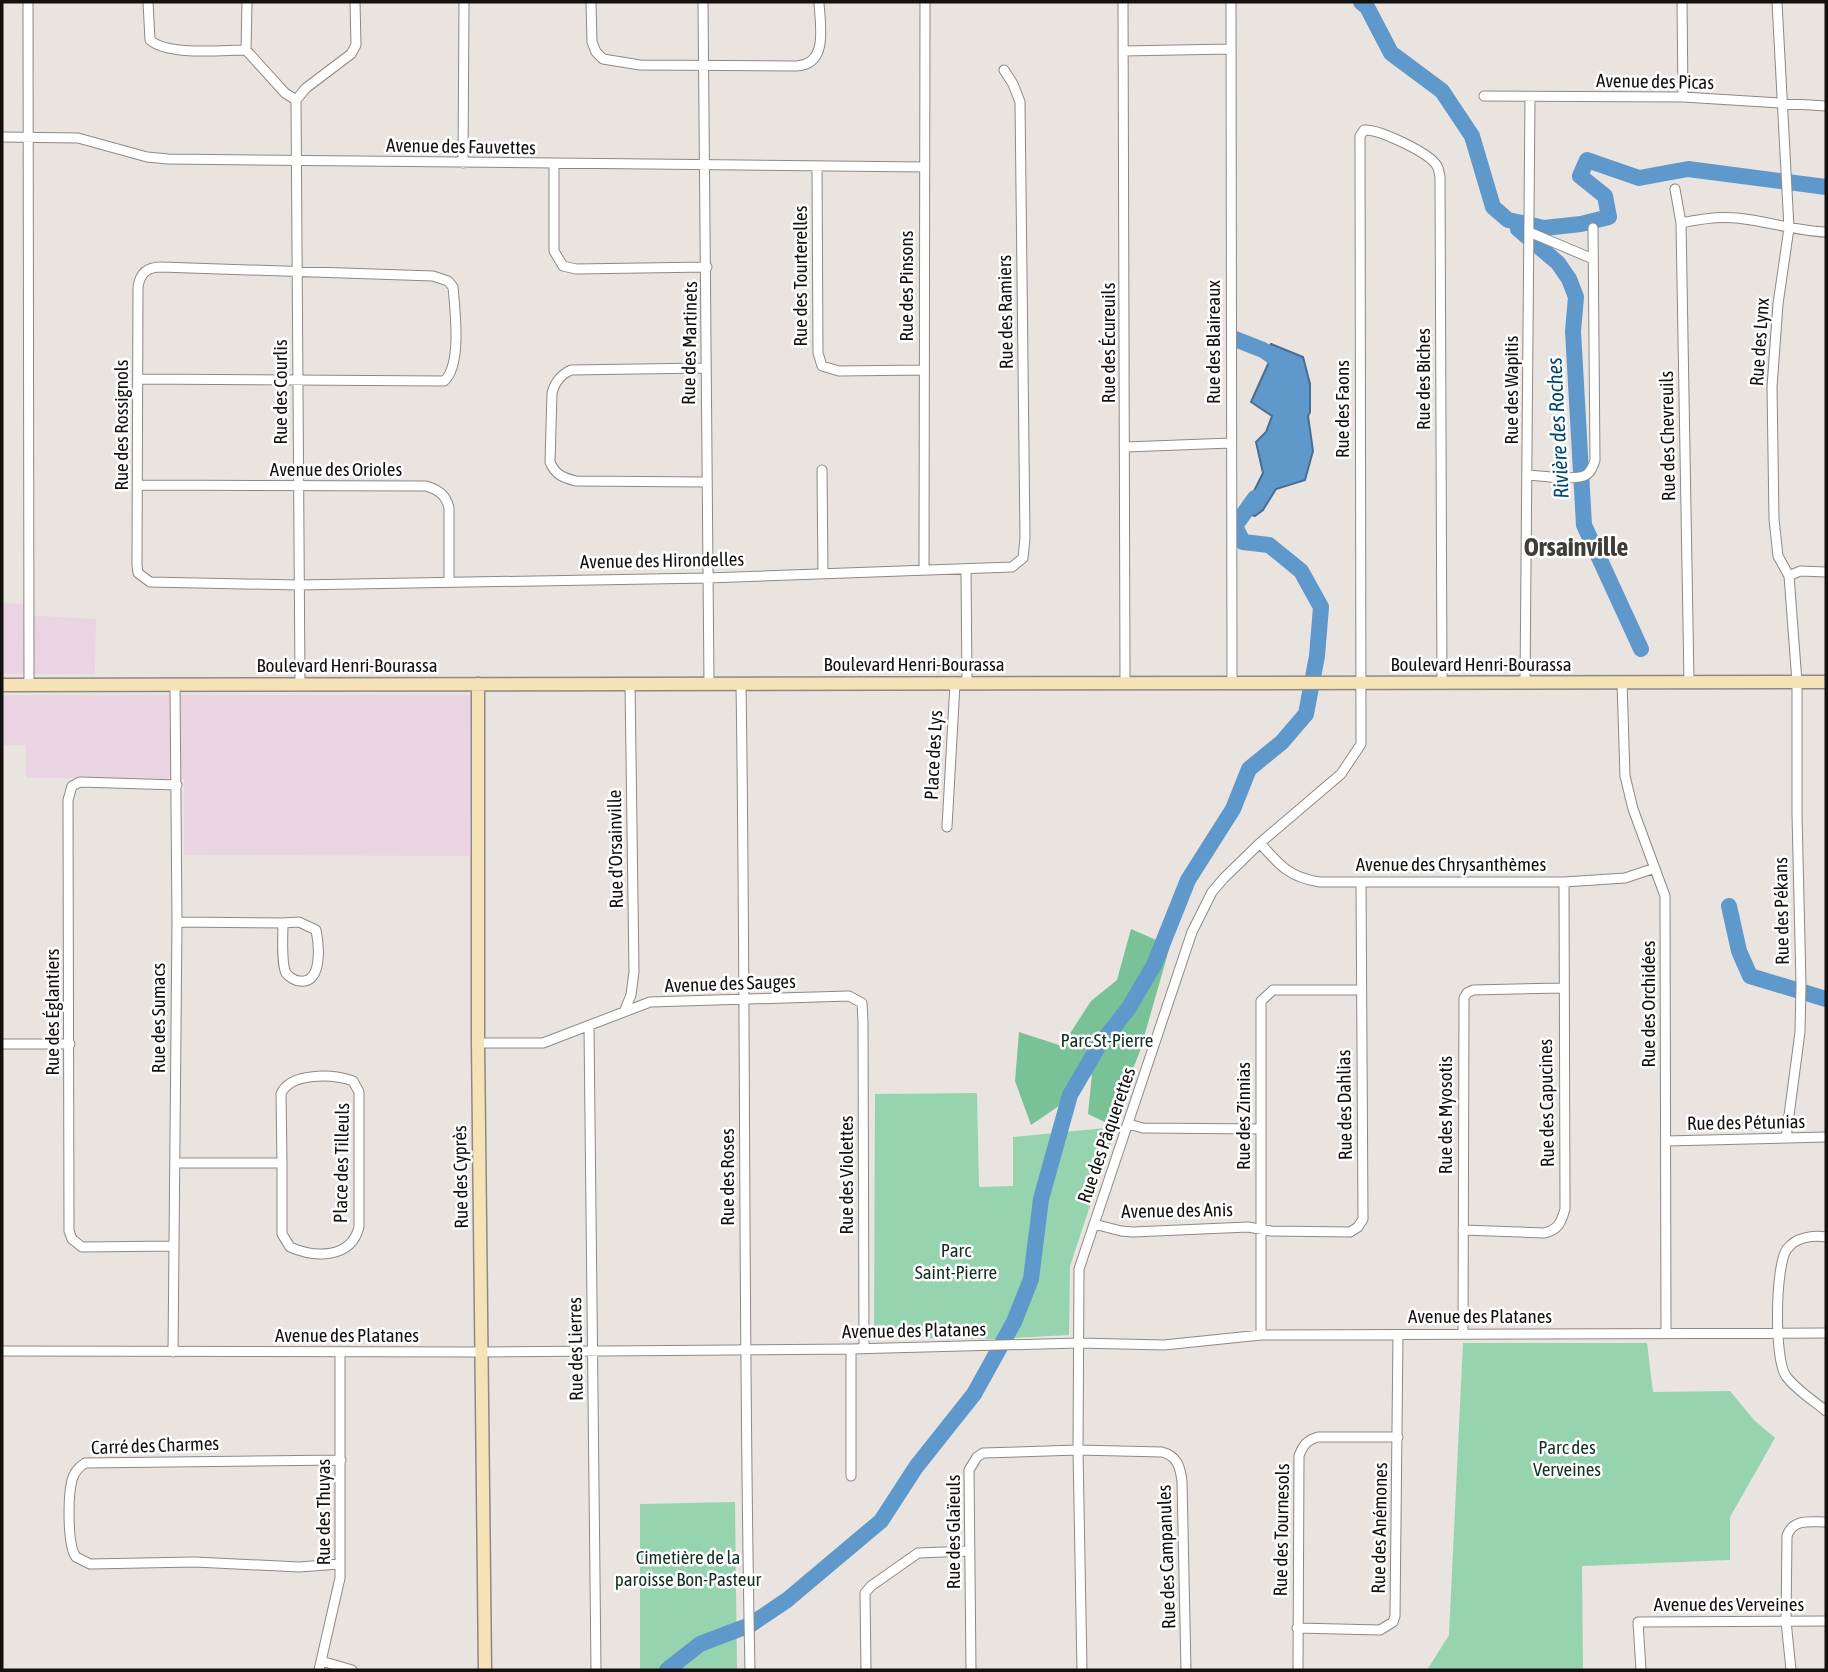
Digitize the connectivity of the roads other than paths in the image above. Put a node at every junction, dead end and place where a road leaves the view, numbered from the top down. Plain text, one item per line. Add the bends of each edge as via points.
1 (28, 2) edge
2 (148, 2) edge
3 (247, 2) edge
4 (355, 2) edge
5 (464, 2) edge
6 (591, 2) edge
7 (703, 2) edge
8 (819, 2) edge
9 (925, 2) edge
10 (1123, 2) edge
11 (1231, 2) edge
12 (1682, 2) edge
13 (1777, 2) edge
14 (1231, 49) junction
15 (246, 50) junction
16 (1123, 51) junction
17 (703, 64) junction
18 (1004, 70) dead end
19 (1484, 96) dead end
20 (1531, 97) junction
21 (1683, 97) junction
22 (296, 100) junction
23 (1784, 104) junction
24 (1826, 106) edge
25 (1360, 136) joint
26 (2, 137) edge
27 (29, 138) junction
28 (298, 161) junction
29 (463, 163) junction
30 (554, 164) junction
31 (705, 166) junction
32 (817, 166) junction
33 (924, 167) junction
34 (1675, 189) dead end
35 (1681, 223) junction
36 (1593, 228) dead end
37 (1789, 228) junction
38 (1529, 232) junction
39 (1826, 232) edge
40 (1593, 259) junction
41 (707, 267) junction
42 (297, 271) junction
43 (705, 368) junction
44 (924, 370) junction
45 (139, 379) junction
46 (297, 381) junction
47 (1231, 443) junction
48 (1126, 447) junction
49 (822, 470) dead end
50 (1528, 475) junction
51 (706, 482) junction
52 (138, 485) junction
53 (298, 486) junction
54 (1023, 558) joint
55 (966, 569) junction
56 (924, 570) junction
57 (1826, 572) edge
58 (823, 573) junction
59 (1789, 576) junction
60 (707, 578) junction
61 (449, 582) junction
62 (298, 585) junction
63 (1622, 682) junction
64 (1689, 682) junction
65 (1797, 682) junction
66 (1826, 682) edge
67 (1125, 683) junction
68 (1232, 683) junction
69 (1360, 683) junction
70 (1442, 683) junction
71 (1525, 683) junction
72 (300, 684) junction
73 (478, 684) junction
74 (630, 684) junction
75 (709, 684) junction
76 (741, 684) junction
77 (961, 684) junction
78 (2, 685) edge
79 (29, 685) junction
80 (175, 685) junction
81 (177, 785) junction
82 (947, 827) dead end
83 (1260, 843) junction
84 (1655, 868) junction
85 (1361, 882) junction
86 (1564, 882) junction
87 (177, 922) junction
88 (283, 923) junction
89 (1563, 988) junction
90 (1361, 990) junction
91 (745, 1001) junction
92 (862, 1003) joint
93 (624, 1012) junction
94 (589, 1027) junction
95 (2, 1044) edge
96 (70, 1044) junction
97 (478, 1044) junction
98 (1128, 1124) junction
99 (1260, 1129) junction
100 (1786, 1138) junction
101 (1826, 1138) edge
102 (1666, 1141) junction
103 (175, 1163) junction
104 (282, 1163) junction
105 (1094, 1224) junction
106 (1261, 1228) junction
107 (1463, 1230) junction
108 (1826, 1237) edge
109 (174, 1246) junction
110 (1778, 1332) junction
111 (1666, 1333) junction
112 (1826, 1333) edge
113 (1463, 1334) junction
114 (1261, 1335) junction
115 (1398, 1335) junction
116 (1078, 1343) junction
117 (864, 1348) junction
118 (744, 1349) junction
119 (851, 1349) junction
120 (593, 1350) junction
121 (2, 1351) edge
122 (173, 1352) junction
123 (340, 1352) junction
124 (481, 1352) junction
125 (1826, 1411) edge
126 (1398, 1437) junction
127 (1078, 1450) junction
128 (341, 1460) junction
129 (851, 1476) dead end
130 (1826, 1522) edge
131 (970, 1551) junction
132 (340, 1564) junction
133 (1826, 1620) edge
134 (1786, 1621) junction
135 (1297, 1628) junction
136 (320, 1666) edge
137 (352, 1670) edge
138 (485, 1670) edge
139 (596, 1670) edge
140 (750, 1670) edge
141 (866, 1670) edge
142 (971, 1670) edge
143 (1082, 1670) edge
144 (1186, 1670) edge
145 (1298, 1670) edge
146 (1641, 1670) edge
147 (1791, 1670) edge

1 - 27 street
2 - 15 street via 150,40 159,47
3 - 15 street
4 - 22 street via 356,45 351,54
5 - 29 street
6 - 17 street via 592,42 603,59 640,65
7 - 17 street, Rue des Martinets
8 - 17 street via 820,44 812,62 796,66
9 - 33 street, Rue des Pinsons
10 - 16 street, Rue des Écureuils
11 - 14 street, Rue des Blaireaux
12 - 21 street
13 - 23 street, Rue des Lynx
14 - 16 street
14 - 47 street, Rue des Blaireaux
15 - 22 street
16 - 48 street, Rue des Écureuils
17 - 31 street, Rue des Martinets
18 - 54 street, Rue des Ramiers via 1020,102
19 - 20 street, Avenue des Picas
20 - 21 street, Avenue des Picas
20 - 38 street, Rue des Wapitis
21 - 23 street, Avenue des Picas
22 - 28 street, Rue des Courlis
23 - 24 street, Avenue des Picas
23 - 37 street, Rue des Lynx
25 - 69 street, Rue des Faons
25 - 70 street, Rue des Biches via 1370,130 1400,140 1437,165 1440,177
26 - 27 street, Avenue des Fauvettes
27 - 28 street, Avenue des Fauvettes via 78,138 168,159
27 - 79 street
28 - 29 street, Avenue des Fauvettes
28 - 42 street, Rue des Courlis
29 - 30 street, Avenue des Fauvettes
30 - 31 street, Avenue des Fauvettes
30 - 41 street via 554,251 563,266
31 - 32 street, Avenue des Fauvettes
31 - 41 street, Rue des Martinets
32 - 33 street, Avenue des Fauvettes
32 - 44 street, Rue des Tourterelles via 818,352 822,366 839,371
33 - 44 street, Rue des Pinsons
34 - 35 street, Rue des Chevreuils
35 - 37 street via 1736,218
35 - 64 street, Rue des Chevreuils
36 - 40 street
37 - 39 street
37 - 59 street, Rue des Lynx via 1772,387 1774,519 1778,556
38 - 40 street
38 - 50 street, Rue des Wapitis
40 - 50 street via 1595,460 1582,476
41 - 43 street, Rue des Martinets
42 - 45 street, Rue des Rossignols via 151,267 138,287
42 - 46 street, Rue des Courlis
42 - 46 street via 433,276 448,281 454,295 455,360 450,376 437,383
43 - 51 street, Rue des Martinets
43 - 51 street via 564,373 552,393 550,462 559,475 576,481
44 - 56 street, Rue des Pinsons
45 - 46 street
45 - 52 street, Rue des Rossignols
46 - 53 street, Rue des Courlis
47 - 48 street
47 - 68 street, Rue des Blaireaux
48 - 67 street, Rue des Écureuils
49 - 58 street
50 - 71 street, Rue des Wapitis
51 - 60 street, Rue des Martinets
52 - 53 street, Avenue des Orioles
52 - 62 street, Rue des Rossignols via 137,565 143,578 157,583
53 - 61 street, Avenue des Orioles via 434,488 449,508
53 - 62 street, Rue des Courlis
54 - 55 street, Avenue des Hirondelles via 1012,567
55 - 56 street, Avenue des Hirondelles
55 - 77 street, Place des Lys
56 - 58 street, Avenue des Hirondelles
57 - 59 street via 1800,571
58 - 60 street, Avenue des Hirondelles
59 - 65 street, Rue des Lynx
60 - 61 street, Avenue des Hirondelles
60 - 75 street, Rue des Martinets
61 - 62 street, Avenue des Hirondelles
62 - 72 street, Rue des Courlis
63 - 64 main road, Boulevard Henri-Bourassa
63 - 71 main road, Boulevard Henri-Bourassa
63 - 84 street, Rue des Orchidées via 1625,776
64 - 65 main road, Boulevard Henri-Bourassa
65 - 66 main road, Boulevard Henri-Bourassa
65 - 100 street, Rue des Pékans via 1801,1001
67 - 68 main road, Boulevard Henri-Bourassa
67 - 77 main road, Boulevard Henri-Bourassa
68 - 69 main road, Boulevard Henri-Bourassa
69 - 70 main road, Boulevard Henri-Bourassa
69 - 83 street, Rue des Pâquerettes via 1358,751 1341,774
70 - 71 main road, Boulevard Henri-Bourassa
72 - 73 main road, Boulevard Henri-Bourassa
72 - 80 main road, Boulevard Henri-Bourassa
73 - 74 main road, Boulevard Henri-Bourassa
73 - 97 main road, Rue des Cyprès
74 - 75 main road, Boulevard Henri-Bourassa
74 - 93 street, Rue d'Orsainville via 634,972
75 - 76 main road, Boulevard Henri-Bourassa
76 - 77 main road, Boulevard Henri-Bourassa
76 - 91 street, Rue des Roses
77 - 82 street, Place des Lys
78 - 79 main road, Boulevard Henri-Bourassa
79 - 80 main road, Boulevard Henri-Bourassa
80 - 81 street, Rue des Sumacs
81 - 87 street, Rue des Sumacs
81 - 96 street, Rue des Églantiers via 88,781 72,786 69,793
83 - 85 street, Avenue des Chrysanthèmes via 1280,866 1304,880
83 - 98 street, Rue des Pâquerettes via 1224,878 1202,909
84 - 86 street, Avenue des Chrysanthèmes via 1625,878
84 - 102 street, Rue des Orchidées via 1665,896
85 - 86 street, Avenue des Chrysanthèmes
85 - 90 street, Rue des Dahlias
86 - 89 street, Rue des Capucines
87 - 88 street
87 - 103 street, Rue des Sumacs
88 - 88 street via 286,973 308,981 317,968 316,930 299,922
89 - 107 street, Rue des Myosotis via 1473,990 1464,998
89 - 107 street, Rue des Capucines via 1563,1218 1559,1226 1544,1233
90 - 99 street, Rue des Zinnias via 1273,990 1265,995 1261,1001
90 - 106 street, Rue des Dahlias via 1361,1224 1350,1232
91 - 92 street, Avenue des Sauges via 849,996
91 - 93 street, Avenue des Sauges via 650,1002
91 - 118 street, Rue des Roses
92 - 117 street, Rue des Violettes
93 - 94 street, Avenue des Sauges
94 - 97 street, Avenue des Sauges via 543,1043
94 - 120 street, Rue des Lierres
95 - 96 street
96 - 109 street, Rue des Églantiers via 72,1238 88,1247
97 - 124 main road, Rue des Cyprès
98 - 99 street
98 - 105 street, Rue des Pâquerettes
99 - 106 street, Rue des Zinnias
100 - 101 street, Rue des Pétunias
100 - 102 street, Rue des Pétunias
102 - 111 street, Rue des Orchidées
103 - 104 street
103 - 109 street, Rue des Sumacs
104 - 104 street, Place des Tilleuls via 282,1234 290,1247 305,1252 346,1249 359,1227 359,1092 353,1081 299,1077 284,1087
105 - 106 street, Avenue des Anis via 1133,1232
105 - 116 street, Rue des Pâquerettes via 1079,1269
106 - 114 street, Rue des Zinnias
107 - 113 street, Rue des Myosotis
108 - 110 street via 1800,1239 1786,1251 1779,1270
109 - 122 street, Rue des Sumacs
110 - 111 street, Avenue des Platanes
110 - 112 street, Avenue des Platanes
110 - 125 street via 1786,1377
111 - 113 street, Avenue des Platanes
113 - 115 street, Avenue des Platanes
114 - 115 street, Avenue des Platanes
114 - 116 street, Avenue des Platanes via 1164,1345
115 - 126 street, Rue des Anémones
116 - 117 street, Avenue des Platanes
116 - 127 street, Rue des Pâquerettes
117 - 119 street, Avenue des Platanes
118 - 119 street, Avenue des Platanes
118 - 120 street, Avenue des Platanes
118 - 140 street, Rue des Roses
119 - 129 street
120 - 124 street, Avenue des Platanes
120 - 139 street, Rue des Lierres
121 - 122 street, Avenue des Platanes
122 - 123 street, Avenue des Platanes
123 - 124 street, Avenue des Platanes
123 - 128 street, Rue des Thuyas
124 - 138 main road, Rue des Cyprès
126 - 135 street, Rue des Tournesols via 1318,1437 1302,1448
126 - 135 street, Rue des Anémones via 1393,1622 1380,1630
127 - 131 street, Rue des Glaïeuls via 993,1452 977,1457 970,1470
127 - 143 street, Rue des Pâquerettes
127 - 144 street, Rue des Campanules via 1162,1452 1177,1461 1182,1481
128 - 132 street, Rue des Thuyas
128 - 132 street, Carré des Charmes via 85,1463 71,1482 70,1544 76,1557 90,1564
130 - 134 street via 1803,1522 1790,1528
131 - 141 street via 918,1553 871,1586 865,1593
131 - 142 street, Rue des Glaïeuls
132 - 136 street, Rue des Thuyas
133 - 134 street, Avenue des Verveines
134 - 146 street, Avenue des Verveines via 1638,1622
134 - 147 street
135 - 145 street, Rue des Tournesols
136 - 137 street

